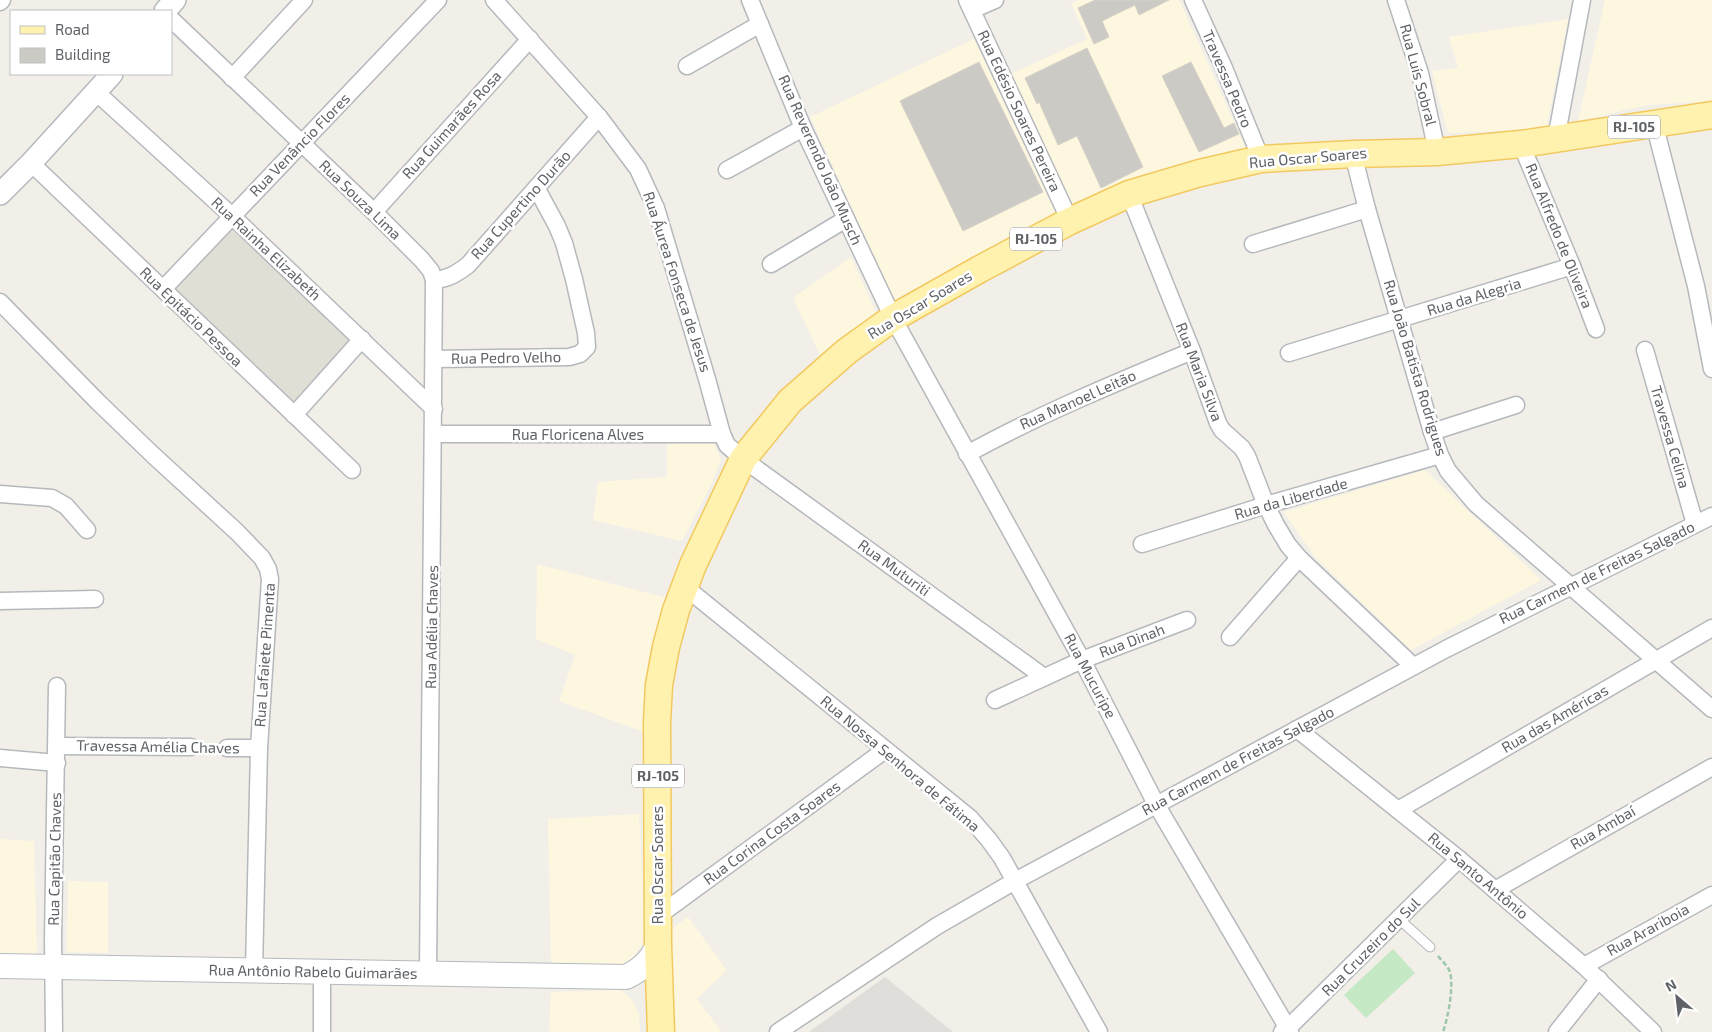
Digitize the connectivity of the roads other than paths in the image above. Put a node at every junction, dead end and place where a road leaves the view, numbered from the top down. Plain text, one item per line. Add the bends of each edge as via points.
1 (175, 0) edge
2 (304, 0) edge
3 (438, 0) edge
4 (494, 0) edge
5 (750, 0) edge
6 (995, 0) edge
7 (1193, 0) edge
8 (1396, 0) edge
9 (1582, 0) edge
10 (970, 5) edge
11 (166, 10) edge
12 (172, 20) edge
13 (760, 24) junction
14 (530, 39) junction
15 (687, 66) dead end
16 (111, 75) edge
17 (232, 78) junction
18 (96, 92) junction
19 (1712, 115) edge
20 (599, 117) junction
21 (1654, 123) junction
22 (803, 128) junction
23 (1556, 139) junction
24 (301, 143) junction
25 (1522, 144) junction
26 (1437, 152) junction
27 (1353, 154) junction
28 (1260, 159) junction
29 (31, 163) junction
30 (727, 170) dead end
31 (537, 189) junction
32 (0, 194) edge
33 (1129, 194) junction
34 (1367, 209) junction
35 (374, 212) junction
36 (232, 216) junction
37 (846, 219) junction
38 (1070, 221) junction
39 (1253, 244) dead end
40 (771, 264) dead end
41 (1572, 266) junction
42 (434, 280) junction
43 (163, 289) junction
44 (0, 302) edge
45 (893, 318) junction
46 (1400, 320) junction
47 (1596, 329) dead end
48 (362, 339) junction
49 (1645, 350) dead end
50 (1192, 351) junction
51 (1289, 353) dead end
52 (434, 359) junction
53 (1712, 369) edge
54 (1516, 405) dead end
55 (434, 409) junction
56 (294, 414) junction
57 (1432, 432) junction
58 (434, 434) junction
59 (722, 434) junction
60 (967, 454) junction
61 (1440, 456) junction
62 (743, 459) junction
63 (352, 470) dead end
64 (0, 494) edge
65 (1266, 505) junction
66 (1712, 516) edge
67 (1695, 524) junction
68 (87, 530) dead end
69 (1142, 544) dead end
70 (1299, 558) junction
71 (1571, 585) junction
72 (685, 587) junction
73 (94, 598) dead end
74 (0, 601) edge
75 (1187, 620) dead end
76 (1712, 628) edge
77 (1230, 637) dead end
78 (1082, 660) junction
79 (1656, 660) junction
80 (1413, 666) junction
81 (1044, 677) junction
82 (57, 686) dead end
83 (995, 700) dead end
84 (1712, 709) edge
85 (1297, 729) junction
86 (57, 746) junction
87 (191, 747) dead end
88 (227, 748) dead end
89 (259, 748) junction
90 (885, 750) junction
91 (0, 758) edge
92 (57, 763) junction
93 (1712, 767) edge
94 (1156, 804) junction
95 (1398, 810) junction
96 (1459, 860) junction
97 (1015, 881) junction
98 (1495, 890) junction
99 (1712, 895) edge
100 (658, 916) junction
101 (1399, 919) junction
102 (658, 945) junction
103 (1430, 947) road end
104 (0, 966) edge
105 (1584, 966) junction
106 (53, 967) junction
107 (254, 970) junction
108 (322, 972) junction
109 (428, 974) junction
110 (626, 977) junction
111 (1599, 979) junction
112 (660, 1006) junction
113 (1286, 1031) edge
114 (54, 1032) edge
115 (322, 1032) edge
116 (661, 1032) edge
117 (778, 1032) edge
118 (1099, 1032) edge
119 (1557, 1032) edge
120 (1653, 1032) edge

1 - 11 street
2 - 17 street
3 - 24 street, Rua Venâncio Flores
4 - 14 street, Rua Áurea Fonseca de Jesus
5 - 13 street, Rua Reverendo João Musch
6 - 10 street
7 - 28 street, Travessa Pedro
8 - 26 street, Rua Luís Sobral via 1420,74
9 - 23 street
10 - 38 street, Rua Edésio Soares Pereira
12 - 17 street, Rua Souza Lima
13 - 15 street
13 - 22 street, Rua Reverendo João Musch
14 - 20 street, Rua Áurea Fonseca de Jesus
14 - 35 street, Rua Guimarães Rosa
16 - 18 street
17 - 24 street, Rua Souza Lima
18 - 29 street
18 - 36 street, Rua Rainha Elizabeth
19 - 21 main road, Rua Oscar Soares / RJ-105
20 - 31 street, Rua Cupertino Durão
20 - 59 street, Rua Áurea Fonseca de Jesus via 638,169 656,208
21 - 23 main road, Rua Oscar Soares / RJ-105
21 - 53 street via 1696,286
22 - 30 street
22 - 37 street, Rua Reverendo João Musch
23 - 25 main road, Rua Oscar Soares / RJ-105
24 - 35 street, Rua Souza Lima
24 - 36 street, Rua Venâncio Flores
25 - 26 main road, Rua Oscar Soares / RJ-105
25 - 41 street, Rua Alfredo de Oliveira
26 - 27 main road, Rua Oscar Soares / RJ-105
27 - 28 main road, Rua Oscar Soares / RJ-105
27 - 34 street, Rua João Batista Rodrigues
28 - 33 main road, Rua Oscar Soares / RJ-105
29 - 32 street
29 - 43 street, Rua Epitácio Pessoa
31 - 42 street, Rua Cupertino Durão via 468,266 455,275
31 - 52 street, Rua Pedro Velho via 564,244 587,347 580,354 569,357
33 - 38 main road, Rua Oscar Soares / RJ-105
33 - 50 street, Rua Maria Silva
34 - 39 street
34 - 46 street, Rua João Batista Rodrigues
35 - 42 street, Rua Souza Lima via 422,260
36 - 43 street, Rua Venâncio Flores
36 - 48 street, Rua Rainha Elizabeth
37 - 40 street
37 - 45 street, Rua Reverendo João Musch
38 - 45 main road, Rua Oscar Soares / RJ-105
41 - 46 street, Rua da Alegria
41 - 47 street, Rua Alfredo de Oliveira
42 - 52 street, Rua Adélia Chaves
43 - 56 street, Rua Epitácio Pessoa
44 - 89 street, Rua Lafaiete Pimenta via 104,409 262,558 270,579
45 - 60 street, Rua Mucuripe
45 - 62 main road, Rua Oscar Soares / RJ-105 via 847,351 790,401
46 - 51 street, Rua da Alegria
46 - 57 street, Rua João Batista Rodrigues
48 - 55 street, Rua Rainha Elizabeth
48 - 56 street
49 - 67 street, Travessa Celina
50 - 60 street, Rua Manoel Leitão via 1074,400
50 - 65 street, Rua Maria Silva via 1218,423 1247,456
52 - 55 street, Rua Adélia Chaves
54 - 57 street
55 - 58 street, Rua Adélia Chaves
56 - 63 street, Rua Epitácio Pessoa
57 - 61 street, Rua João Batista Rodrigues
58 - 59 street, Rua Floricena Alves
58 - 109 street, Rua Adélia Chaves
59 - 62 street, Rua Áurea Fonseca de Jesus via 727,445
60 - 78 street, Rua Mucuripe
61 - 65 street, Rua da Liberdade
61 - 71 street, Rua João Batista Rodrigues via 1448,471 1476,504
62 - 72 main road, Rua Oscar Soares / RJ-105
62 - 81 street, Rua Muturiti
64 - 68 street via 52,498 66,506
65 - 69 street, Rua da Liberdade
65 - 70 street, Rua Maria Silva
66 - 67 street, Rua Carmem de Freitas Salgado
67 - 71 street, Rua Carmem de Freitas Salgado
70 - 77 street
70 - 80 street, Rua Maria Silva
71 - 79 street, Rua João Batista Rodrigues
71 - 80 street, Rua Carmem de Freitas Salgado
72 - 90 street, Rua Nossa Senhora de Fátima
72 - 100 main road, Rua Oscar Soares / RJ-105 via 666,647 659,685
73 - 74 street
75 - 78 street, Rua Dinah
76 - 79 street, Rua das Américas
78 - 81 street, Rua Dinah
78 - 94 street, Rua Mucuripe
79 - 84 street, Rua João Batista Rodrigues
79 - 95 street, Rua das Américas
80 - 85 street, Rua Carmem de Freitas Salgado
81 - 83 street, Rua Dinah
82 - 86 street, Rua Capitão Chaves
85 - 94 street, Rua Carmem de Freitas Salgado
85 - 95 street, Rua Santo Antônio
86 - 87 street, Travessa Amélia Chaves
86 - 92 street, Rua Capitão Chaves
88 - 89 street, Travessa Amélia Chaves
89 - 107 street, Rua Lafaiete Pimenta
90 - 97 street, Rua Nossa Senhora de Fátima via 970,818 989,840
90 - 100 street, Rua Corina Costa Soares
91 - 92 street
92 - 106 street, Rua Capitão Chaves
93 - 98 street, Rua Ambaí
94 - 97 street, Rua Carmem de Freitas Salgado
94 - 113 street, Rua Mucuripe
95 - 96 street, Rua Santo Antônio
96 - 98 street, Rua Santo Antônio
96 - 101 street, Rua Cruzeiro do Sul
97 - 117 street, Rua Carmem de Freitas Salgado via 916,939
97 - 118 street, Rua Nossa Senhora de Fátima
98 - 105 street, Rua Santo Antônio
99 - 105 street, Rua Arariboia
100 - 102 main road, Rua Oscar Soares / RJ-105
101 - 103 lane
101 - 113 street, Rua Cruzeiro do Sul
102 - 110 main road via 647,963
102 - 112 main road, Rua Oscar Soares / RJ-105
104 - 106 main road, Rua Antônio Rabelo Guimarães
105 - 111 street, Rua Santo Antônio
106 - 107 main road, Rua Antônio Rabelo Guimarães
106 - 114 street, Rua Capitão Chaves
107 - 108 main road, Rua Antônio Rabelo Guimarães
108 - 109 main road, Rua Antônio Rabelo Guimarães
108 - 115 street
109 - 110 main road, Rua Antônio Rabelo Guimarães
110 - 112 main road via 648,992
111 - 119 street
111 - 120 street, Rua Santo Antônio
112 - 116 main road, Rua Oscar Soares / RJ-105

